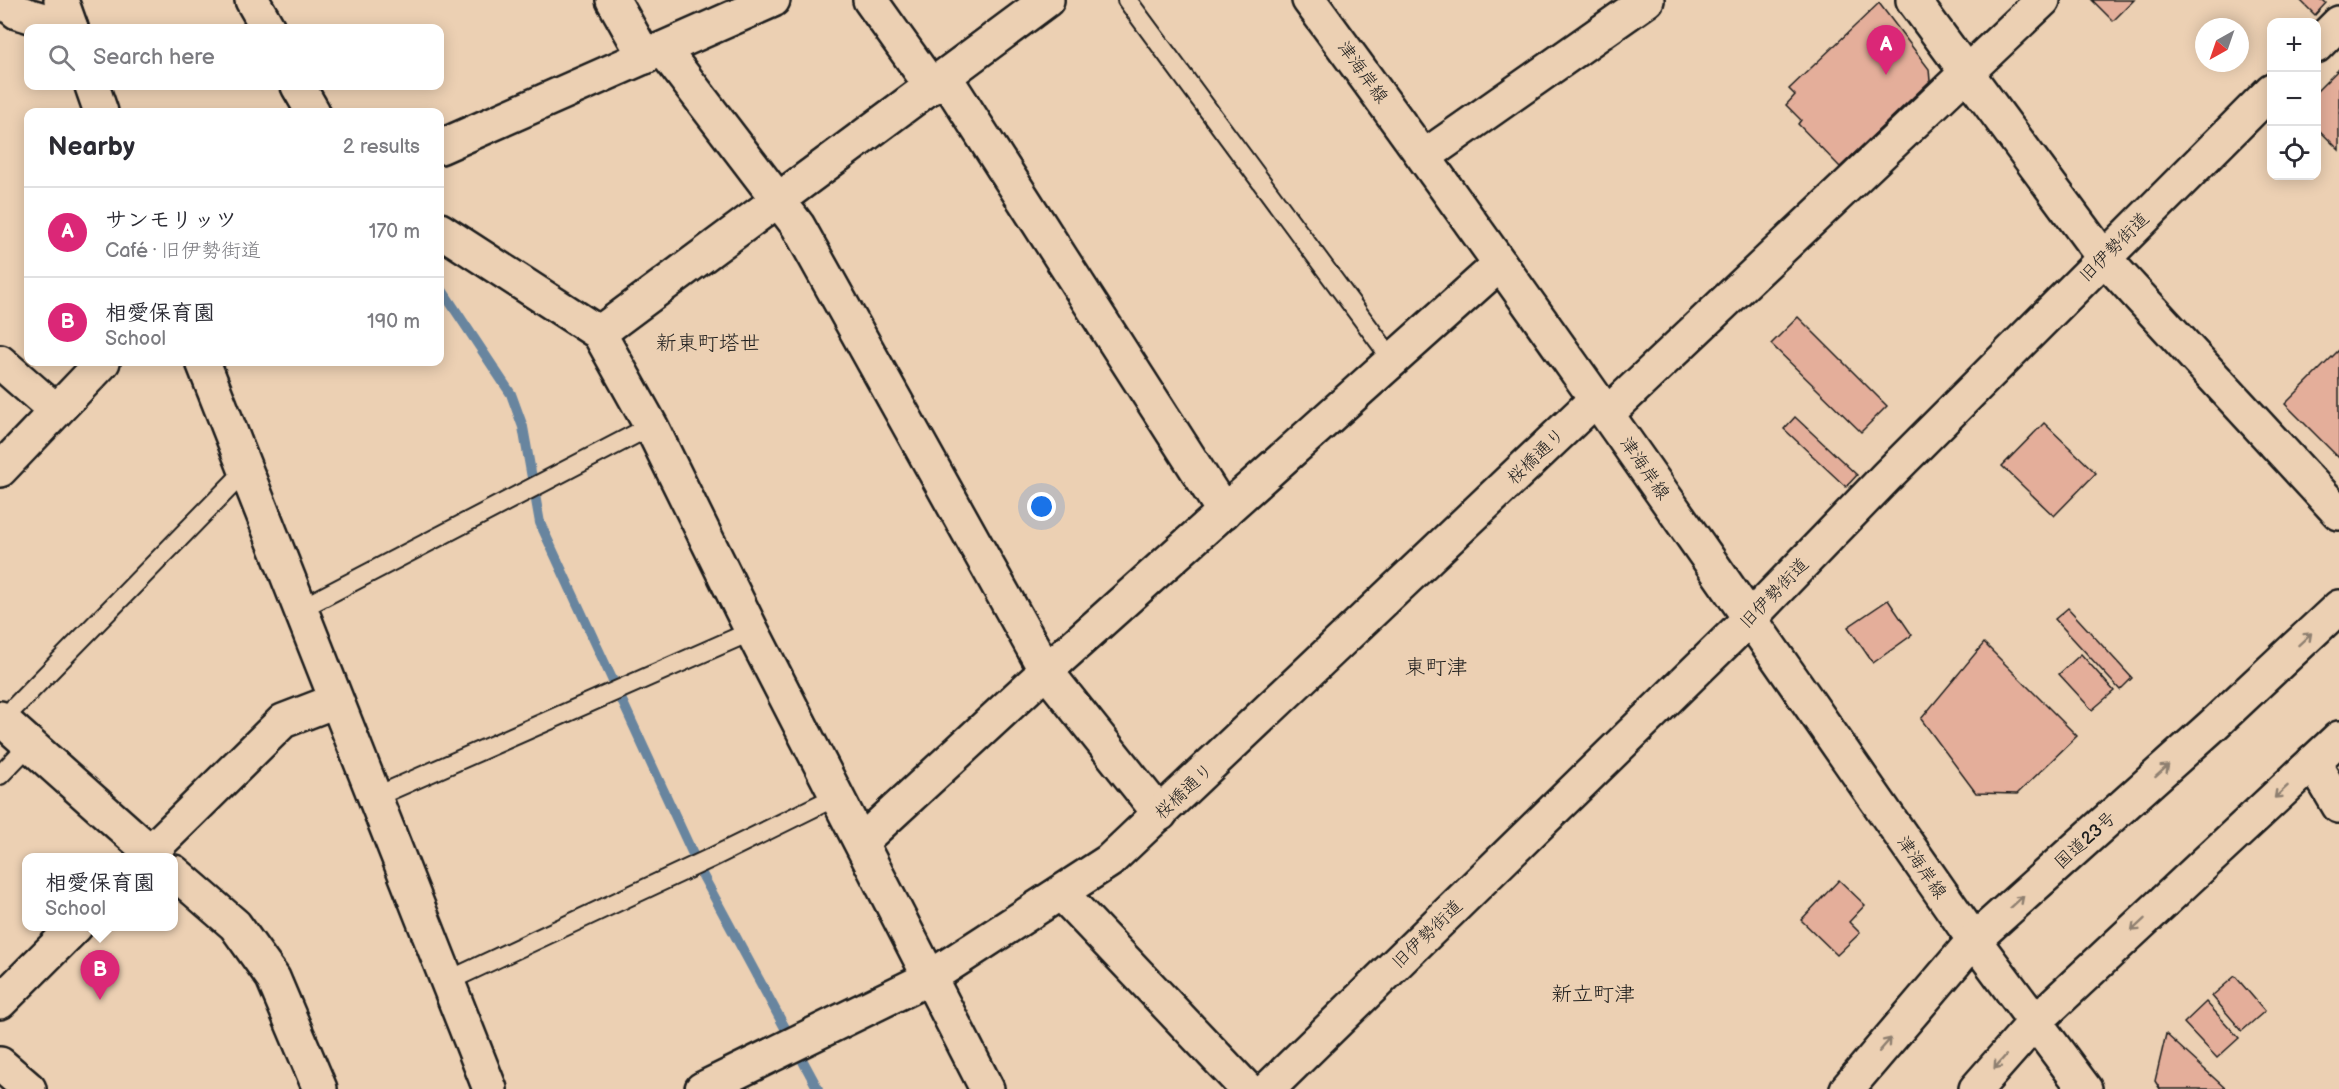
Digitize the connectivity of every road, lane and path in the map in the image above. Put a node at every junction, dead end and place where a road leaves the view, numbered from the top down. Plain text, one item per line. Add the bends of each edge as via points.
1 (3, 0) edge
2 (61, 0) edge
3 (252, 0) edge
4 (614, 0) edge
5 (773, 0) edge
6 (870, 0) edge
7 (1047, 0) edge
8 (1127, 0) edge
9 (1309, 0) edge
10 (1647, 0) edge
11 (1913, 0) edge
12 (2043, 0) edge
13 (2339, 23) edge
14 (58, 24) edge
15 (70, 24) edge
16 (266, 24) edge
17 (2321, 41) edge
18 (654, 53) junction
19 (1968, 72) junction
20 (939, 82) junction
21 (93, 90) edge
22 (300, 90) edge
23 (2267, 94) edge
24 (100, 108) edge
25 (311, 108) edge
26 (444, 145) edge
27 (1425, 156) junction
28 (777, 200) junction
29 (444, 233) edge
30 (2103, 257) junction
31 (1500, 264) junction
32 (599, 333) junction
33 (1392, 359) junction
34 (0, 362) edge
35 (99, 366) edge
36 (205, 366) edge
37 (1602, 407) junction
38 (56, 410) junction
39 (651, 426) junction
40 (247, 469) junction
41 (0, 470) edge
42 (1224, 512) junction
43 (2339, 513) edge
44 (2339, 607) edge
45 (300, 609) junction
46 (1749, 619) junction
47 (752, 631) junction
48 (1046, 671) junction
49 (335, 701) junction
50 (1, 719) edge
51 (2339, 738) edge
52 (29, 745) junction
53 (2313, 762) junction
54 (0, 775) edge
55 (837, 796) junction
56 (375, 797) junction
57 (2339, 806) edge
58 (1160, 814) junction
59 (861, 841) junction
60 (148, 853) edge
61 (162, 853) edge
62 (178, 878) edge
63 (1061, 893) junction
64 (72, 931) edge
65 (1974, 940) junction
66 (929, 978) junction
67 (448, 981) junction
68 (0, 1002) edge
69 (2035, 1022) junction
70 (0, 1064) edge
71 (29, 1089) edge
72 (320, 1089) edge
73 (490, 1089) edge
74 (702, 1089) edge
75 (987, 1089) edge
76 (1247, 1089) edge
77 (1268, 1089) edge
78 (1846, 1089) edge
79 (1976, 1089) edge
80 (2085, 1089) edge

1 - 14 main road via 17,12
2 - 15 main road
3 - 16 main road
4 - 18 main road
5 - 18 main road
6 - 20 main road
7 - 20 main road
8 - 33 lane
9 - 27 main road, 津海岸線
10 - 27 main road
11 - 19 main road
12 - 19 main road, 桜橋通り
13 - 17 main road
18 - 26 main road
18 - 28 main road
19 - 30 main road
19 - 37 main road, 桜橋通り
20 - 28 main road
20 - 42 main road
21 - 24 main road
22 - 25 main road
23 - 30 main road, 旧伊勢街道
27 - 31 main road, 津海岸線
28 - 32 main road
28 - 48 main road via 798,226
29 - 32 main road
30 - 43 main road
30 - 46 main road, 旧伊勢街道
31 - 33 main road
31 - 37 main road, 津海岸線
32 - 39 main road
33 - 42 main road
34 - 38 main road
35 - 38 main road
36 - 40 main road
37 - 46 main road, 津海岸線
37 - 58 main road, 桜橋通り
38 - 41 main road
39 - 45 lane
39 - 47 main road
40 - 45 main road
40 - 50 lane
42 - 48 main road
65 -> 44 main road, 国道23号
45 - 49 main road
46 - 65 main road, 津海岸線
46 - 77 main road, 旧伊勢街道
47 - 55 main road
47 - 56 lane
48 - 58 main road
48 - 59 main road
49 - 56 main road
49 - 61 main road via 283,721
50 - 52 main road
51 - 53 main road
52 - 54 lane
52 - 60 main road
53 - 57 main road
53 -> 69 main road
55 - 59 main road
55 - 67 lane
56 - 67 main road
58 - 63 main road, 桜橋通り via 1109,861
59 - 66 main road
62 - 72 main road via 235,925 273,978
63 - 66 main road, 桜橋通り
63 - 76 main road
64 - 68 main road
65 - 69 main road, 津海岸線
78 -> 65 main road, 国道23号
66 - 74 main road, 桜橋通り
66 - 75 main road
67 - 73 main road
69 -> 79 main road
69 - 80 main road, 津海岸線
70 - 71 main road

